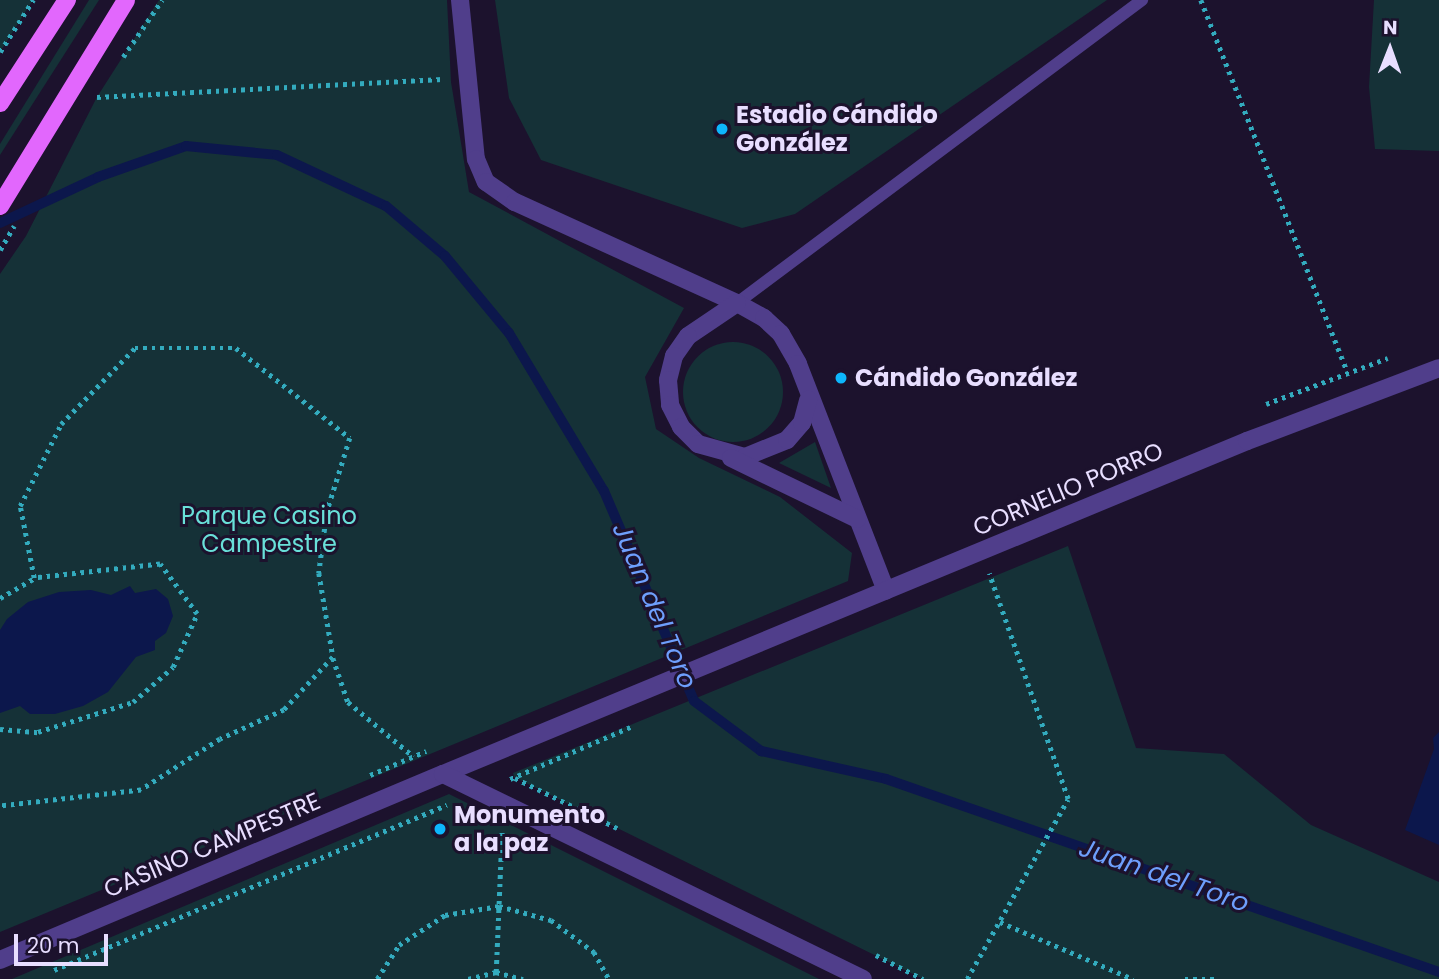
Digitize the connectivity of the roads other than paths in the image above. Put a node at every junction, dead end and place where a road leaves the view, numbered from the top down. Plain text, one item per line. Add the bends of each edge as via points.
1 (67, 0) edge
2 (126, 0) edge
3 (460, 0) edge
4 (1142, 0) edge
5 (0, 103) edge
6 (0, 206) edge
7 (737, 303) junction
8 (1439, 368) edge
9 (808, 400) junction
10 (719, 453) junction
11 (857, 519) junction
12 (886, 591) junction
13 (719, 662) joint
14 (443, 774) junction
15 (0, 960) edge
16 (863, 979) edge

1 - 5 main road
2 - 6 main road
3 - 7 street via 476,159 486,182 515,202
4 - 7 lane
7 - 9 street via 781,334 798,364
7 - 10 street via 688,336 674,356 668,380 670,405 681,427 698,444
8 - 12 street, CORNELIO PORRO via 1247,441
9 - 10 street via 802,423 767,452 745,457
9 - 11 street
10 - 11 street
11 - 12 street
12 - 13 street, CORNELIO PORRO
13 - 14 street, CASINO CAMPESTRE
14 - 15 street, CASINO CAMPESTRE
14 - 16 street

